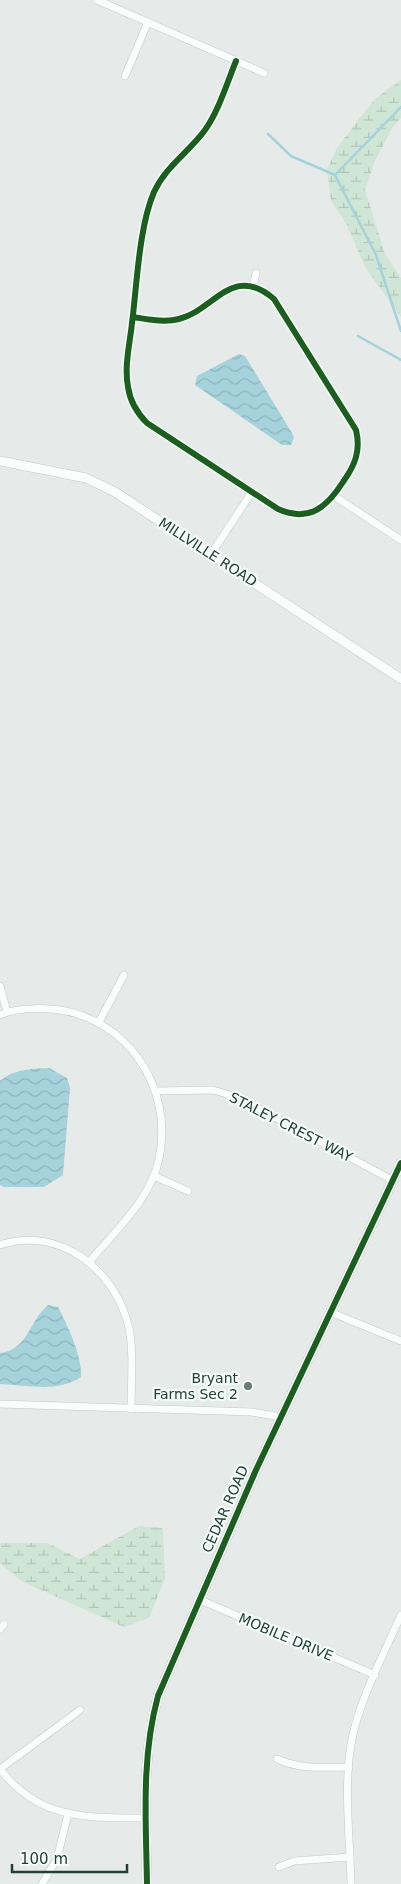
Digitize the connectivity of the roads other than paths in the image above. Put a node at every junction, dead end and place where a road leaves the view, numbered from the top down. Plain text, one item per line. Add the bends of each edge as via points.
1 (97, 0) edge
2 (148, 22) junction
3 (236, 61) junction
4 (264, 73) dead end
5 (125, 76) dead end
6 (256, 273) dead end
7 (254, 287) junction
8 (133, 317) junction
9 (0, 461) edge
10 (252, 492) junction
11 (334, 496) junction
12 (401, 540) edge
13 (211, 554) junction
14 (401, 679) edge
15 (124, 975) dead end
16 (0, 986) edge
17 (4, 1013) edge
18 (99, 1022) junction
19 (156, 1091) junction
20 (401, 1163) edge
21 (154, 1176) junction
22 (392, 1180) junction
23 (188, 1190) dead end
24 (0, 1245) edge
25 (89, 1262) junction
26 (330, 1312) junction
27 (401, 1341) edge
28 (0, 1404) edge
29 (131, 1409) junction
30 (281, 1418) junction
31 (198, 1599) junction
32 (401, 1616) edge
33 (375, 1676) junction
34 (80, 1710) dead end
35 (277, 1760) dead end
36 (349, 1767) junction
37 (0, 1769) edge
38 (68, 1814) junction
39 (146, 1818) junction
40 (350, 1857) junction
41 (279, 1867) dead end
42 (42, 1884) edge
43 (147, 1884) edge
44 (351, 1884) edge

1 - 2 street
2 - 3 street
2 - 5 street
3 - 4 street
3 - 8 street via 209,124 169,168 154,192 145,227
6 - 7 street
7 - 8 street via 230,289 178,320
7 - 11 street via 267,293 279,306 356,430 356,462
8 - 10 street via 126,372 135,408 158,431
9 - 13 street, MILLVILLE ROAD via 94,480
10 - 11 street via 278,509 296,514 316,510
10 - 13 street
11 - 12 street
13 - 14 street, MILLVILLE ROAD
15 - 18 street
16 - 17 street
17 - 18 street via 38,1008 66,1010
18 - 19 street via 129,1045 144,1064
19 - 21 street via 163,1133
19 - 22 street, STALEY CREST WAY via 213,1090 237,1097
20 - 22 street, CEDAR ROAD
21 - 23 street
21 - 25 street via 132,1210
22 - 26 street, CEDAR ROAD
24 - 25 street via 28,1239 52,1242 74,1251
25 - 29 street via 113,1290 126,1318 131,1345
26 - 27 street
26 - 30 street, CEDAR ROAD
28 - 29 street
29 - 30 street via 252,1412
30 - 31 street, CEDAR ROAD
31 - 33 street, MOBILE DRIVE
31 - 39 street, CEDAR ROAD via 165,1676 152,1718 146,1756
32 - 33 street
33 - 36 street via 358,1718
34 - 37 street
35 - 36 street via 308,1768
36 - 40 street
37 - 38 street via 24,1793 50,1809
38 - 39 street via 93,1818
38 - 42 street via 57,1859
39 - 43 street, CEDAR ROAD
40 - 41 street via 294,1861
40 - 44 street

